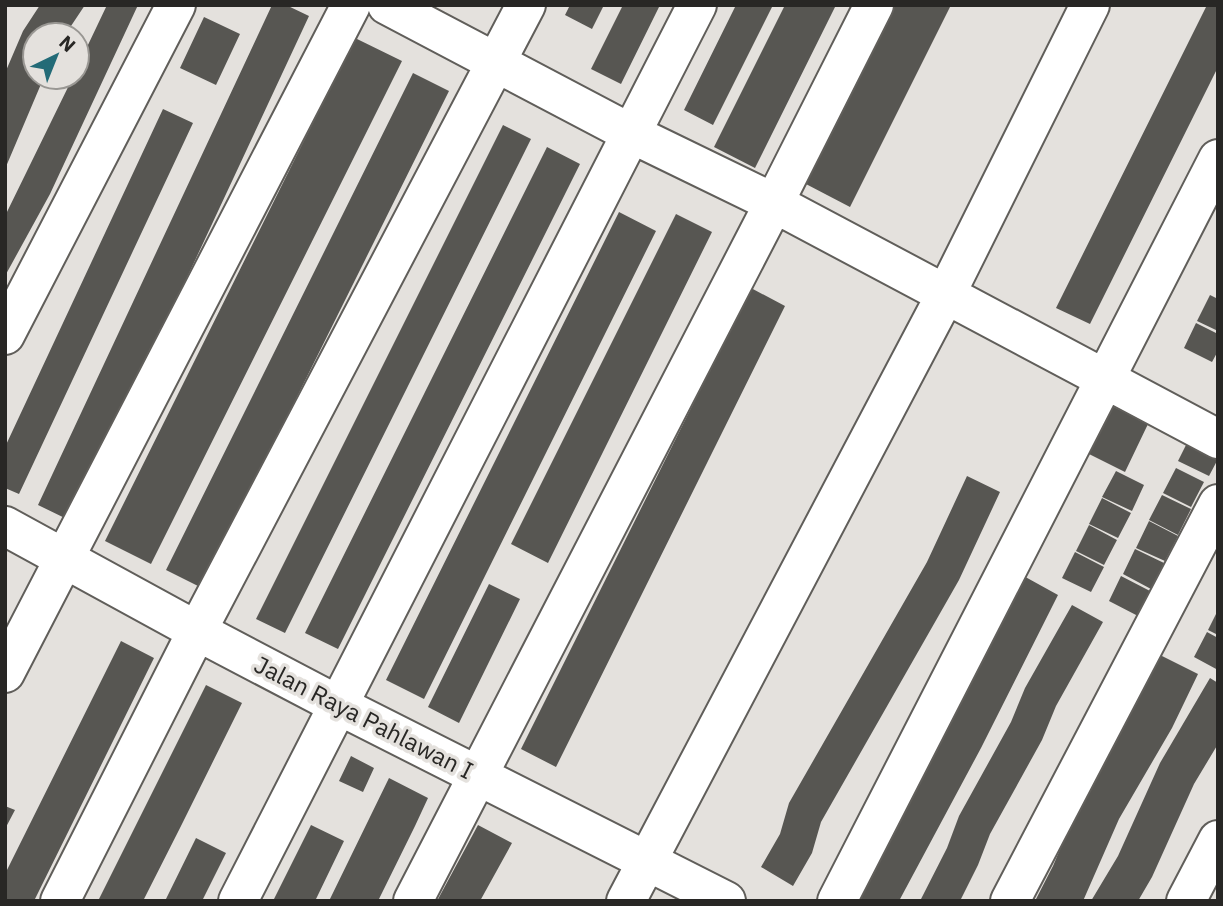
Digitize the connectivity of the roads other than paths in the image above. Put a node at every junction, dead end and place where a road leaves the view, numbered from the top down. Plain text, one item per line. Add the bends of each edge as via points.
1 (176, 5) edge
2 (351, 5) edge
3 (387, 5) edge
4 (526, 5) edge
5 (697, 5) edge
6 (874, 5) edge
7 (1090, 5) edge
8 (496, 63) junction
9 (630, 133) junction
10 (1218, 159) edge
11 (774, 203) junction
12 (946, 294) junction
13 (5, 335) edge
14 (1105, 379) junction
15 (1218, 439) edge
16 (1218, 504) edge
17 (5, 526) edge
18 (64, 557) junction
19 (197, 631) junction
20 (5, 673) edge
21 (338, 705) junction
22 (479, 775) junction
23 (1218, 840) edge
24 (647, 861) junction
25 (60, 901) edge
26 (238, 901) edge
27 (413, 901) edge
28 (626, 901) edge
29 (726, 901) edge
30 (837, 901) edge
31 (1010, 901) edge
32 (1186, 901) edge

1 - 13 street
2 - 18 street
3 - 8 street
4 - 8 street
5 - 9 street
6 - 11 street
7 - 12 street
8 - 9 street
8 - 19 street
9 - 11 street
9 - 21 street
10 - 14 street
11 - 12 street
11 - 22 street
12 - 14 street
12 - 24 street
14 - 15 street
14 - 30 street
16 - 31 street
17 - 18 street, Jalan Raya Pahlawan I
18 - 19 street, Jalan Raya Pahlawan I
18 - 20 street
19 - 21 street, Jalan Raya Pahlawan I
19 - 25 street
21 - 22 street, Jalan Raya Pahlawan I
21 - 26 street
22 - 24 street, Jalan Raya Pahlawan I
22 - 27 street
23 - 32 street
24 - 28 street
24 - 29 street, Jalan Raya Pahlawan I

